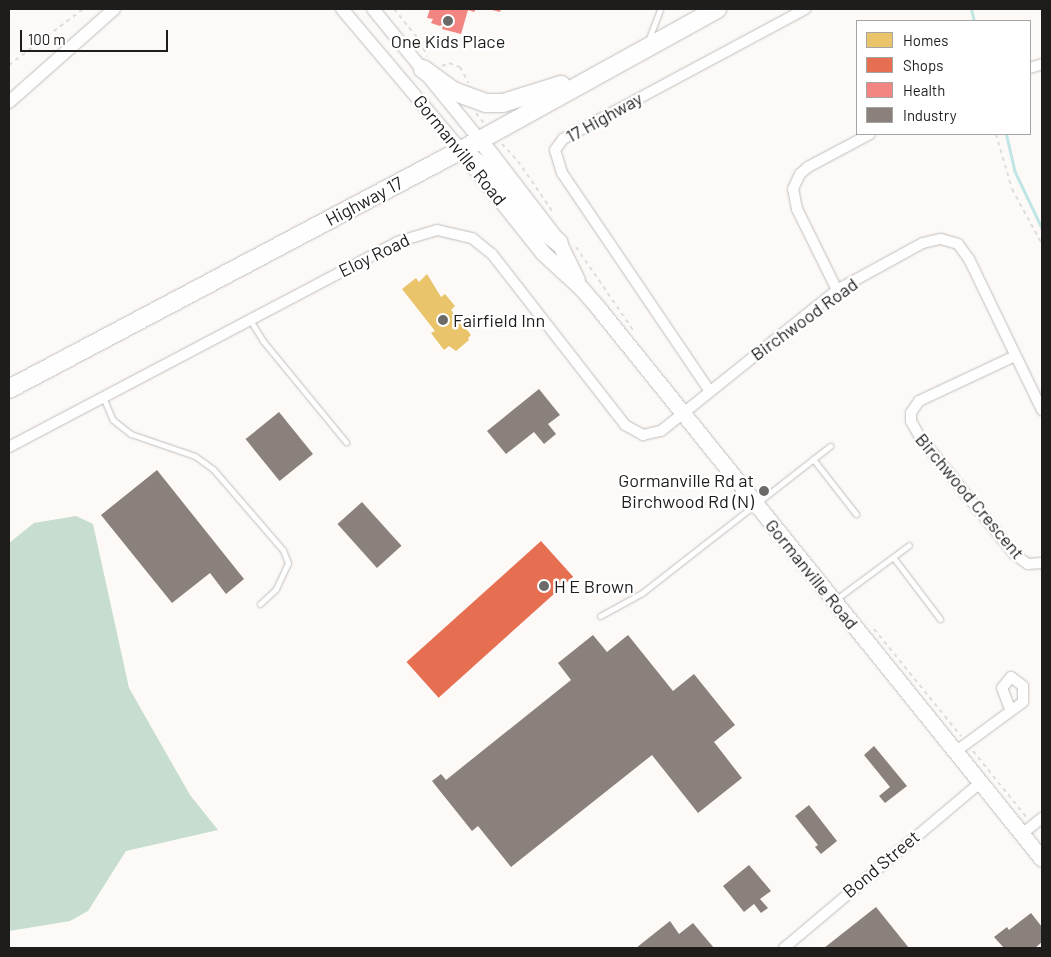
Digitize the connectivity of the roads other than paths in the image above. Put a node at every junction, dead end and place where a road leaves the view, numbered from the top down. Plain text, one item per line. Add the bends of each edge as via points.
1 (114, 9) edge
2 (342, 9) edge
3 (373, 9) edge
4 (660, 9) edge
5 (716, 9) edge
6 (805, 9) edge
7 (646, 47) junction
8 (423, 69) junction
9 (597, 73) junction
10 (9, 102) edge
11 (868, 135) edge
12 (480, 140) junction
13 (461, 150) junction
14 (559, 243) junction
15 (581, 288) junction
16 (837, 290) junction
17 (250, 319) junction
18 (1015, 356) junction
19 (9, 389) edge
20 (709, 390) junction
21 (103, 397) junction
22 (1042, 410) edge
23 (681, 414) junction
24 (346, 442) dead end
25 (830, 446) dead end
26 (9, 447) edge
27 (813, 460) junction
28 (756, 505) junction
29 (856, 514) dead end
30 (909, 545) dead end
31 (892, 557) junction
32 (1042, 563) edge
33 (833, 600) junction
34 (260, 604) dead end
35 (600, 616) dead end
36 (940, 619) dead end
37 (1010, 709) dead end
38 (954, 752) junction
39 (980, 783) junction
40 (1042, 818) edge
41 (1022, 834) junction
42 (1042, 859) edge
43 (784, 948) edge

1 - 10 street
2 - 13 street, Gormanville Road
3 - 8 street, Gormanville Road
4 - 7 lane
5 - 7 highway, Highway 17
6 - 20 street, 17 Highway via 563,139 555,150 562,173
7 - 9 highway, Highway 17
8 - 9 highway via 453,91 475,101 503,103
8 - 12 street, Gormanville Road
9 - 12 highway, Highway 17
11 - 16 street via 808,168 800,174 793,189 797,209
12 - 13 highway, Highway 17
12 - 14 main road, Gormanville Road
13 - 14 highway via 495,177 527,217
13 - 15 main road, Gormanville Road via 543,254
13 - 19 highway, Highway 17
14 - 15 main road, Gormanville Road
15 - 23 main road, Gormanville Road
16 - 18 street, Birchwood Road via 923,242 950,240 958,244 968,259
16 - 20 street, Birchwood Road
17 - 21 street, Eloy Road
17 - 23 street, Eloy Road via 404,239 437,230 460,233 492,254 634,432 652,434
17 - 24 lane via 263,341
18 - 22 street, Birchwood Road
18 - 32 street, Birchwood Crescent via 919,401 911,413 911,421 920,437 1014,554 1028,564
20 - 23 street, Birchwood Road
21 - 26 street, Eloy Road
21 - 34 lane via 113,420 131,434 195,456 214,469 283,550 288,563 276,589
23 - 28 main road, Gormanville Road
25 - 27 lane
27 - 28 lane
27 - 29 lane
28 - 33 main road, Gormanville Road
28 - 35 lane via 642,593
30 - 31 lane
31 - 33 lane
31 - 36 lane
33 - 38 main road, Gormanville Road
37 - 38 street via 1001,720
38 - 39 main road, Gormanville Road
39 - 41 main road, Gormanville Road
39 - 43 street, Bond Street
40 - 41 street
41 - 42 main road, Gormanville Road

